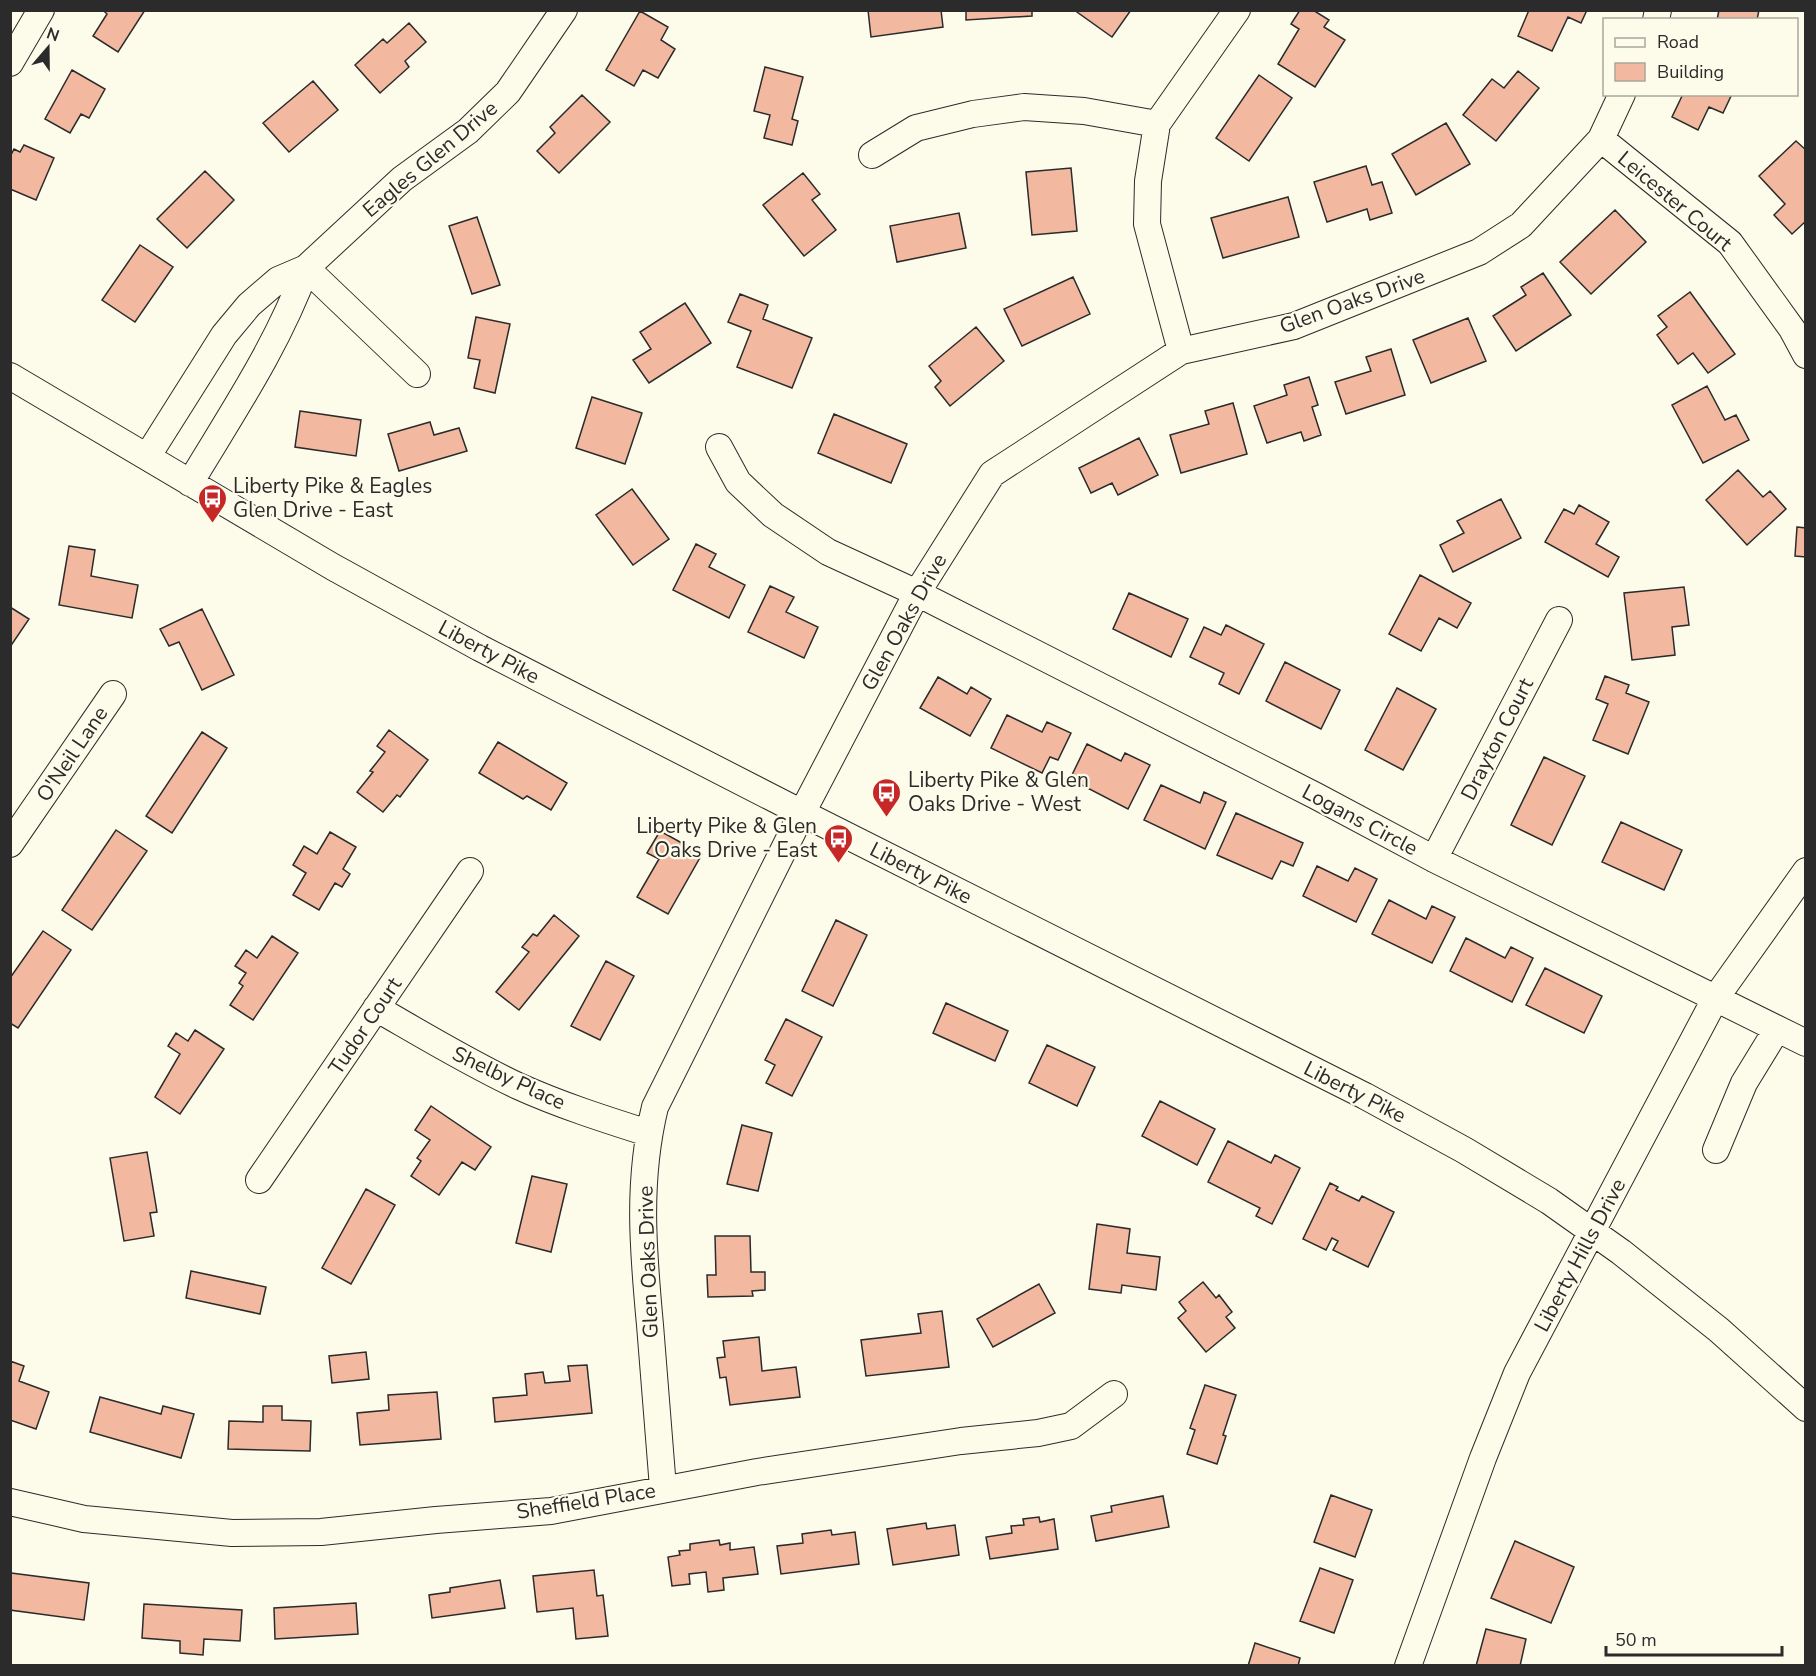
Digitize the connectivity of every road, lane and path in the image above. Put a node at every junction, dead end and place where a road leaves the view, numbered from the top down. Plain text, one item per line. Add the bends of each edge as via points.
1 (41, 10) edge
2 (1237, 10) edge
3 (563, 11) edge
4 (10, 63) edge
5 (1621, 96) edge
6 (1157, 124) junction
7 (1601, 139) junction
8 (872, 155) dead end
9 (306, 268) junction
10 (1181, 351) junction
11 (1806, 355) edge
12 (417, 374) dead end
13 (10, 376) edge
14 (720, 447) dead end
15 (147, 457) junction
16 (190, 483) junction
17 (917, 593) junction
18 (1559, 620) dead end
19 (113, 694) dead end
20 (802, 813) junction
21 (10, 844) edge
22 (1434, 859) junction
23 (470, 871) dead end
24 (1806, 871) edge
25 (1715, 999) junction
26 (376, 1008) junction
27 (1777, 1029) junction
28 (1806, 1042) edge
29 (648, 1133) junction
30 (1716, 1150) dead end
31 (259, 1180) dead end
32 (1593, 1231) junction
33 (1114, 1394) dead end
34 (1806, 1408) edge
35 (663, 1488) junction
36 (10, 1502) edge
37 (1408, 1665) edge

1 - 4 street
2 - 6 street
3 - 9 street, Eagles Glen Drive via 508,92 468,131 402,179
5 - 7 street, Glen Oaks Drive
6 - 8 street via 1084,111 1024,107 916,128
6 - 10 street via 1148,181 1147,224
7 - 10 street, Glen Oaks Drive via 1521,225 1479,252 1294,326
7 - 11 street, Leicester Court via 1730,243 1792,329
9 - 12 street
9 - 15 street, Eagles Glen Drive via 278,280 243,312 224,335
9 - 16 street, Eagles Glen Drive via 261,365
10 - 17 street, Glen Oaks Drive via 992,474
13 - 15 street, Liberty Pike
14 - 17 street, Logans Circle via 738,482 773,515 828,552
15 - 16 street, Liberty Pike
16 - 20 street, Liberty Pike via 480,648
17 - 20 street, Glen Oaks Drive
17 - 22 street, Logans Circle
18 - 22 street, Drayton Court
19 - 21 street, O'Neil Lane
20 - 29 street, Glen Oaks Drive via 654,1107
20 - 32 street, Liberty Pike via 1365,1096 1464,1150
22 - 25 street, Logans Circle
23 - 26 street, Tudor Court
24 - 25 street, Liberty Hills Drive
25 - 27 street, Logans Circle
25 - 32 street, Liberty Hills Drive
26 - 29 street, Shelby Place via 519,1086 578,1111
26 - 31 street, Tudor Court
27 - 28 street, Logans Circle
27 - 30 street via 1744,1083
29 - 35 street, Glen Oaks Drive via 642,1237
32 - 34 street, Liberty Pike via 1719,1330
32 - 37 street, Liberty Hills Drive via 1517,1373
33 - 35 street, Sheffield Place via 1071,1426 1038,1433 962,1441
35 - 36 street, Sheffield Place via 551,1511 321,1532 232,1533 160,1527 84,1519

